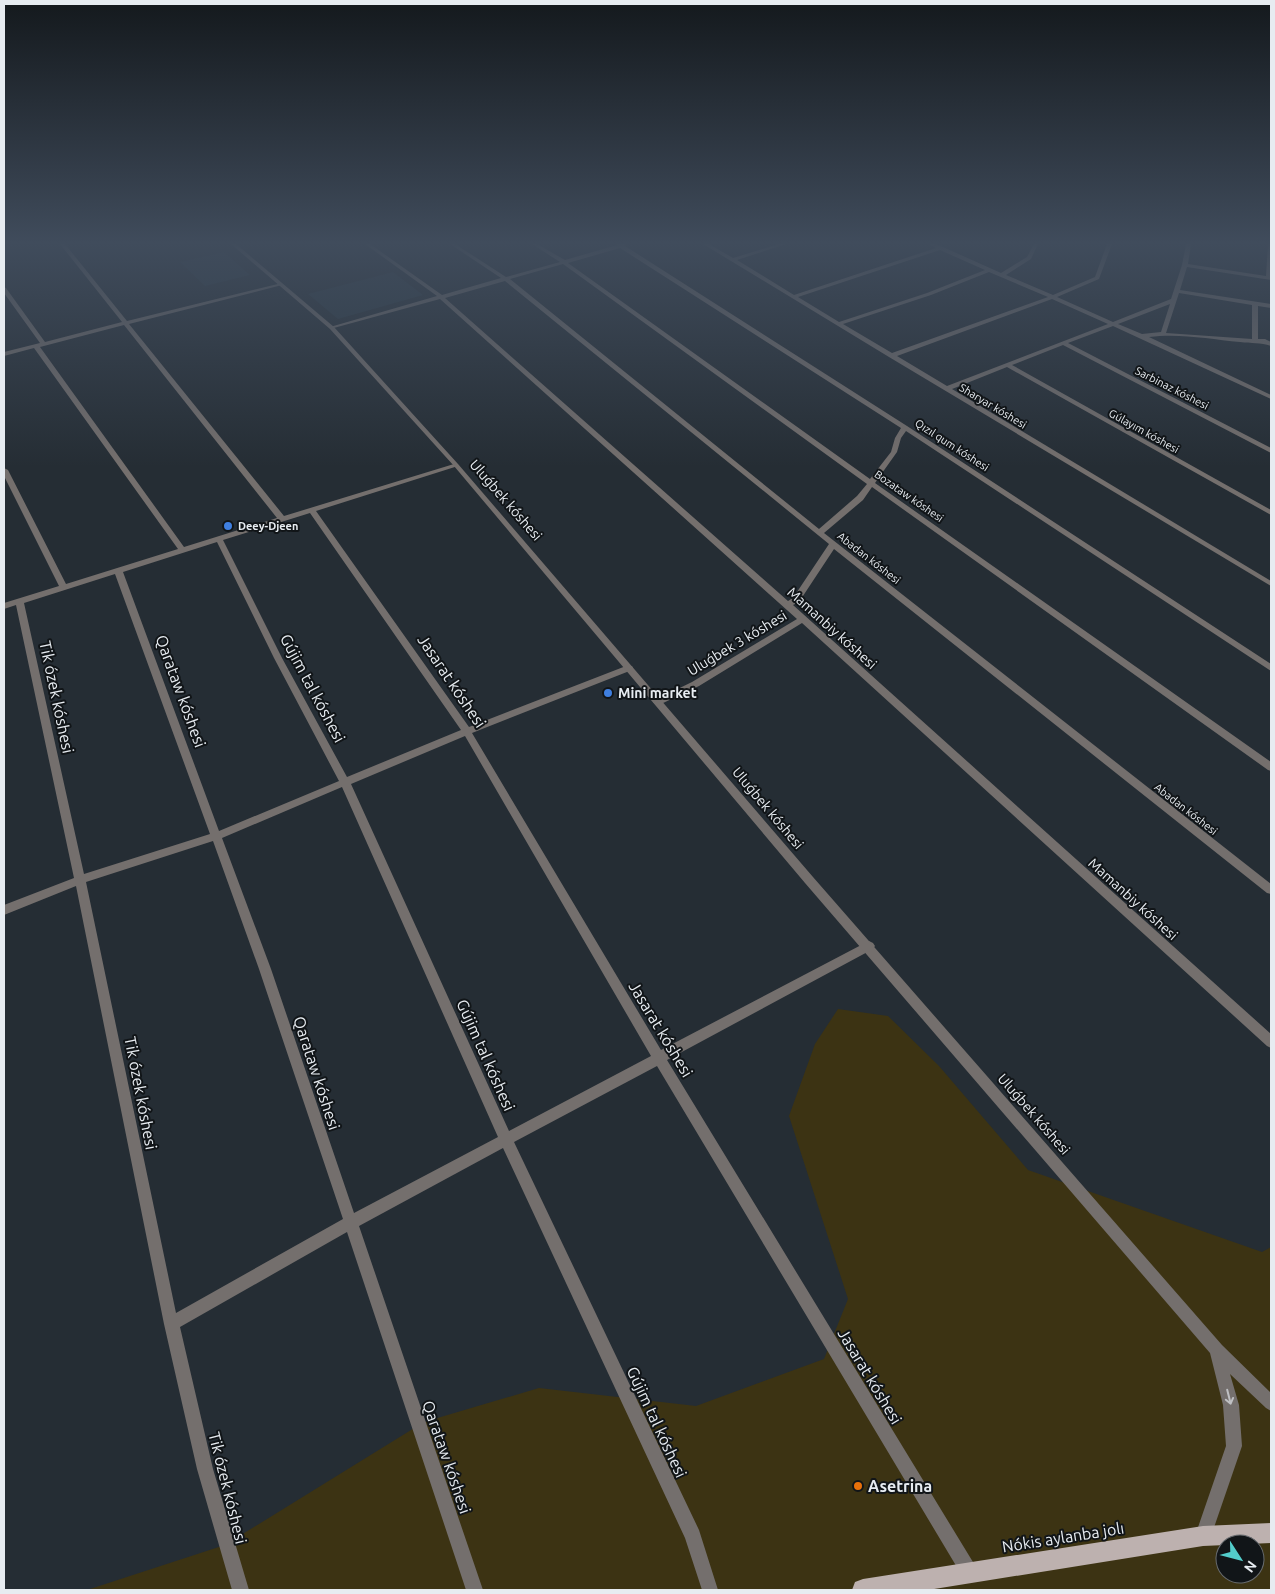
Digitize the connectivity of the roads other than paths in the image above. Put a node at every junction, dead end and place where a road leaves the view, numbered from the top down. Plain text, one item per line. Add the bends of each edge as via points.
1 (23, 318) edge
2 (122, 318) edge
3 (144, 318) edge
4 (321, 318) edge
5 (366, 318) edge
6 (465, 318) edge
7 (555, 318) edge
8 (642, 318) edge
9 (737, 318) edge
10 (829, 318) edge
11 (855, 318) edge
12 (995, 318) edge
13 (1103, 318) edge
14 (1126, 318) edge
15 (1168, 318) edge
16 (1255, 318) edge
17 (126, 323) junction
18 (1114, 323) junction
19 (838, 324) junction
20 (332, 328) junction
21 (1163, 334) junction
22 (1143, 336) junction
23 (1255, 342) junction
24 (1063, 343) junction
25 (1271, 344) edge
26 (40, 345) junction
27 (4, 354) edge
28 (891, 356) junction
29 (1007, 366) junction
30 (946, 389) junction
31 (1271, 397) edge
32 (905, 427) junction
33 (1271, 451) edge
34 (456, 465) junction
35 (4, 470) edge
36 (871, 483) junction
37 (312, 510) junction
38 (1271, 513) edge
39 (282, 519) junction
40 (819, 532) junction
41 (219, 539) junction
42 (833, 544) junction
43 (182, 550) junction
44 (118, 570) junction
45 (1271, 584) edge
46 (64, 587) junction
47 (19, 601) junction
48 (4, 606) edge
49 (787, 606) junction
50 (802, 619) junction
51 (629, 668) junction
52 (1271, 668) edge
53 (658, 702) junction
54 (467, 730) junction
55 (1271, 767) edge
56 (345, 782) junction
57 (217, 836) junction
58 (80, 880) junction
59 (1271, 890) edge
60 (4, 910) edge
61 (869, 946) junction
62 (1271, 1042) edge
63 (659, 1058) junction
64 (506, 1139) junction
65 (350, 1223) junction
66 (171, 1324) junction
67 (1217, 1350) junction
68 (1271, 1403) edge
69 (1271, 1533) edge
70 (1203, 1536) junction
71 (970, 1573) junction
72 (240, 1590) edge
73 (475, 1590) edge
74 (710, 1590) edge
75 (863, 1590) edge

1 - 26 street
2 - 17 street
3 - 17 street
4 - 20 street, Uluǵbek kóshesi
5 - 20 street
6 - 49 street, Mamanbiy kóshesi
7 - 40 street, Abadan kóshesi
8 - 36 street, Bozataw kóshesi
9 - 32 street, Qızıl qum kóshesi
10 - 19 street, Sharyar kóshesi
11 - 19 street
12 - 28 street
13 - 18 street
14 - 18 street
15 - 21 street
16 - 23 street
17 - 26 street
17 - 39 street
18 - 22 street
18 - 24 street
19 - 28 street, Sharyar kóshesi
20 - 34 street, Uluǵbek kóshesi
21 - 22 street
21 - 23 street
22 - 31 street
23 - 25 street
24 - 29 street
24 - 33 street, Sarbinaz kóshesi
26 - 27 street
26 - 43 street
28 - 30 street, Sharyar kóshesi
29 - 30 street
29 - 38 street, Gúlayım kóshesi
30 - 45 street, Sharyar kóshesi
32 - 36 street via 894,452
32 - 52 street, Qızıl qum kóshesi
34 - 37 street
34 - 51 street, Uluǵbek kóshesi
35 - 46 street
36 - 40 street via 860,498
36 - 55 street, Bozataw kóshesi
37 - 39 street
37 - 54 street, Jasarat kóshesi
39 - 41 street
40 - 42 street, Abadan kóshesi
41 - 43 street
41 - 56 street, Gújim tal kóshesi
42 - 49 street, Uluǵbek 3 kóshesi via 796,600
42 - 59 street, Abadan kóshesi
43 - 44 street
44 - 46 street
44 - 57 street, Qarataw kóshesi
46 - 47 street
47 - 48 street
47 - 58 street, Tik ózek kóshesi
49 - 50 street, Mamanbiy kóshesi
50 - 53 street, Uluǵbek 3 kóshesi via 683,692
50 - 62 street, Mamanbiy kóshesi
51 - 53 street, Uluǵbek kóshesi
51 - 54 street
53 - 61 street, Uluǵbek kóshesi
54 - 56 street
54 - 63 street, Jasarat kóshesi
56 - 57 street
56 - 64 street, Gújim tal kóshesi
57 - 58 street
57 - 65 street, Qarataw kóshesi
58 - 60 street
58 - 66 street, Tik ózek kóshesi
61 - 63 street
61 - 67 street, Uluǵbek kóshesi
63 - 64 street
63 - 71 street, Jasarat kóshesi
64 - 65 street
64 - 74 street, Gújim tal kóshesi via 693,1536
65 - 66 street
65 - 73 street, Qarataw kóshesi
66 - 72 street, Tik ózek kóshesi via 220,1526
67 - 68 street, Uluǵbek kóshesi
67 -> 70 street via 1231,1405 1234,1446
69 - 70 main road, Nókis aylanba jolı
70 - 71 main road, Nókis aylanba jolı
71 - 75 main road, Nókis aylanba jolı

